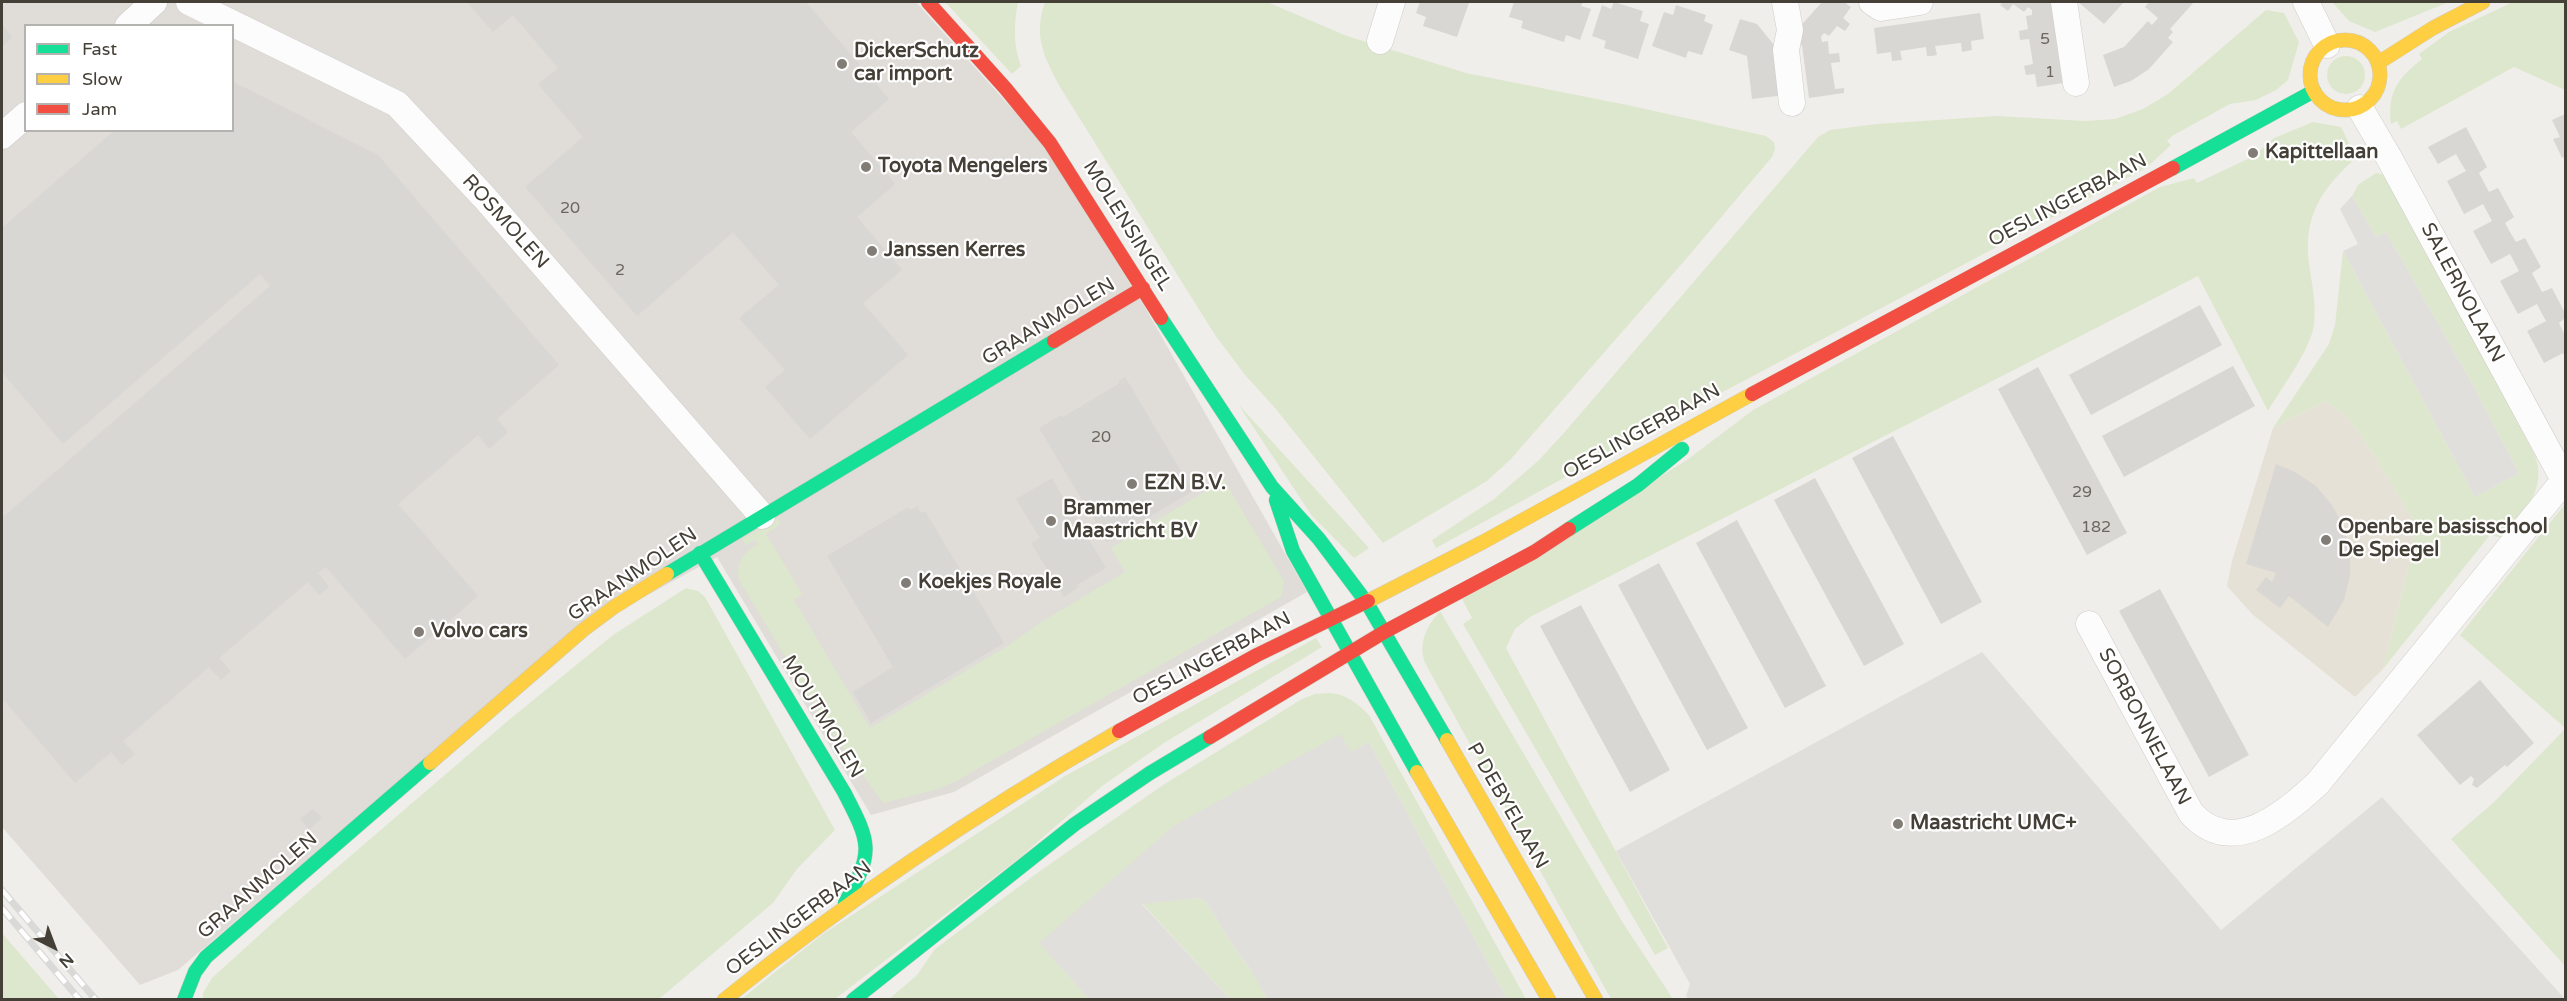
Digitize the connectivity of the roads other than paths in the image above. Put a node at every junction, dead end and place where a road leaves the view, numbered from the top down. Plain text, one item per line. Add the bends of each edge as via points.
1 (154, 2) edge
2 (189, 2) edge
3 (928, 2) edge
4 (1392, 2) edge
5 (1785, 2) edge
6 (1872, 2) edge
7 (1920, 2) edge
8 (2064, 2) edge
9 (2306, 2) edge
10 (2482, 2) edge
11 (130, 24) edge
12 (234, 24) edge
13 (234, 24) edge
14 (1380, 41) dead end
15 (2326, 45) junction
16 (2378, 63) junction
17 (2076, 83) dead end
18 (2314, 91) junction
19 (1792, 103) dead end
20 (2360, 108) junction
21 (24, 117) edge
22 (2, 136) edge
23 (1143, 288) junction
24 (1746, 397) junction
25 (2564, 478) edge
26 (1272, 487) junction
27 (762, 516) junction
28 (700, 552) junction
29 (1367, 603) junction
30 (1332, 619) junction
31 (2089, 624) dead end
32 (1386, 632) junction
33 (1350, 652) junction
34 (1335, 681) dead end
35 (1291, 687) junction
36 (1355, 687) dead end
37 (1381, 709) junction
38 (843, 908) junction
39 (184, 999) edge
40 (724, 999) edge
41 (853, 999) edge
42 (1549, 999) edge
43 (1596, 999) edge

1 - 11 street
2 - 12 street, ROSMOLEN
3 - 23 street, MOLENSINGEL via 1039,128
4 - 14 street
5 - 19 street via 1790,30 1786,50
6 - 7 street via 1881,8
8 - 17 street
9 - 15 street
10 - 16 street
13 - 27 street, ROSMOLEN via 397,104 484,197
15 - 16 street via 2354,41 2366,47
15 - 18 street via 2312,65
16 - 20 street via 2377,92
18 - 20 street via 2335,109
18 - 24 street, OESLINGERBAAN
20 - 25 street, SALERNOLAAN
21 - 22 street
23 - 26 street, MOLENSINGEL
23 - 27 street, GRAANMOLEN
24 - 29 street, OESLINGERBAAN
24 - 32 street, OESLINGERBAAN via 1638,485 1593,515 1534,552
25 - 31 street, SORBONNELAAN via 2318,783 2268,823 2234,832 2218,831 2205,826 2185,804
26 - 29 street, MOLENSINGEL
26 - 30 street, MOLENSINGEL via 1293,551
27 - 28 street, GRAANMOLEN
28 - 38 street, MOUTMOLEN via 862,828 869,850 867,863
28 - 39 street, GRAANMOLEN via 614,607 538,669 206,957
29 - 30 street, OESLINGERBAAN
29 - 32 street, MOLENSINGEL
30 - 33 street, MOLENSINGEL
30 - 38 street, OESLINGERBAAN via 1200,687 1015,792
32 - 33 street, OESLINGERBAAN
32 - 43 street, P DEBYELAAN
33 - 35 street, OESLINGERBAAN
33 - 37 street, MOLENSINGEL
34 - 35 street
35 - 41 street, OESLINGERBAAN via 1075,824
36 - 37 street
37 - 42 street
38 - 40 street, OESLINGERBAAN

